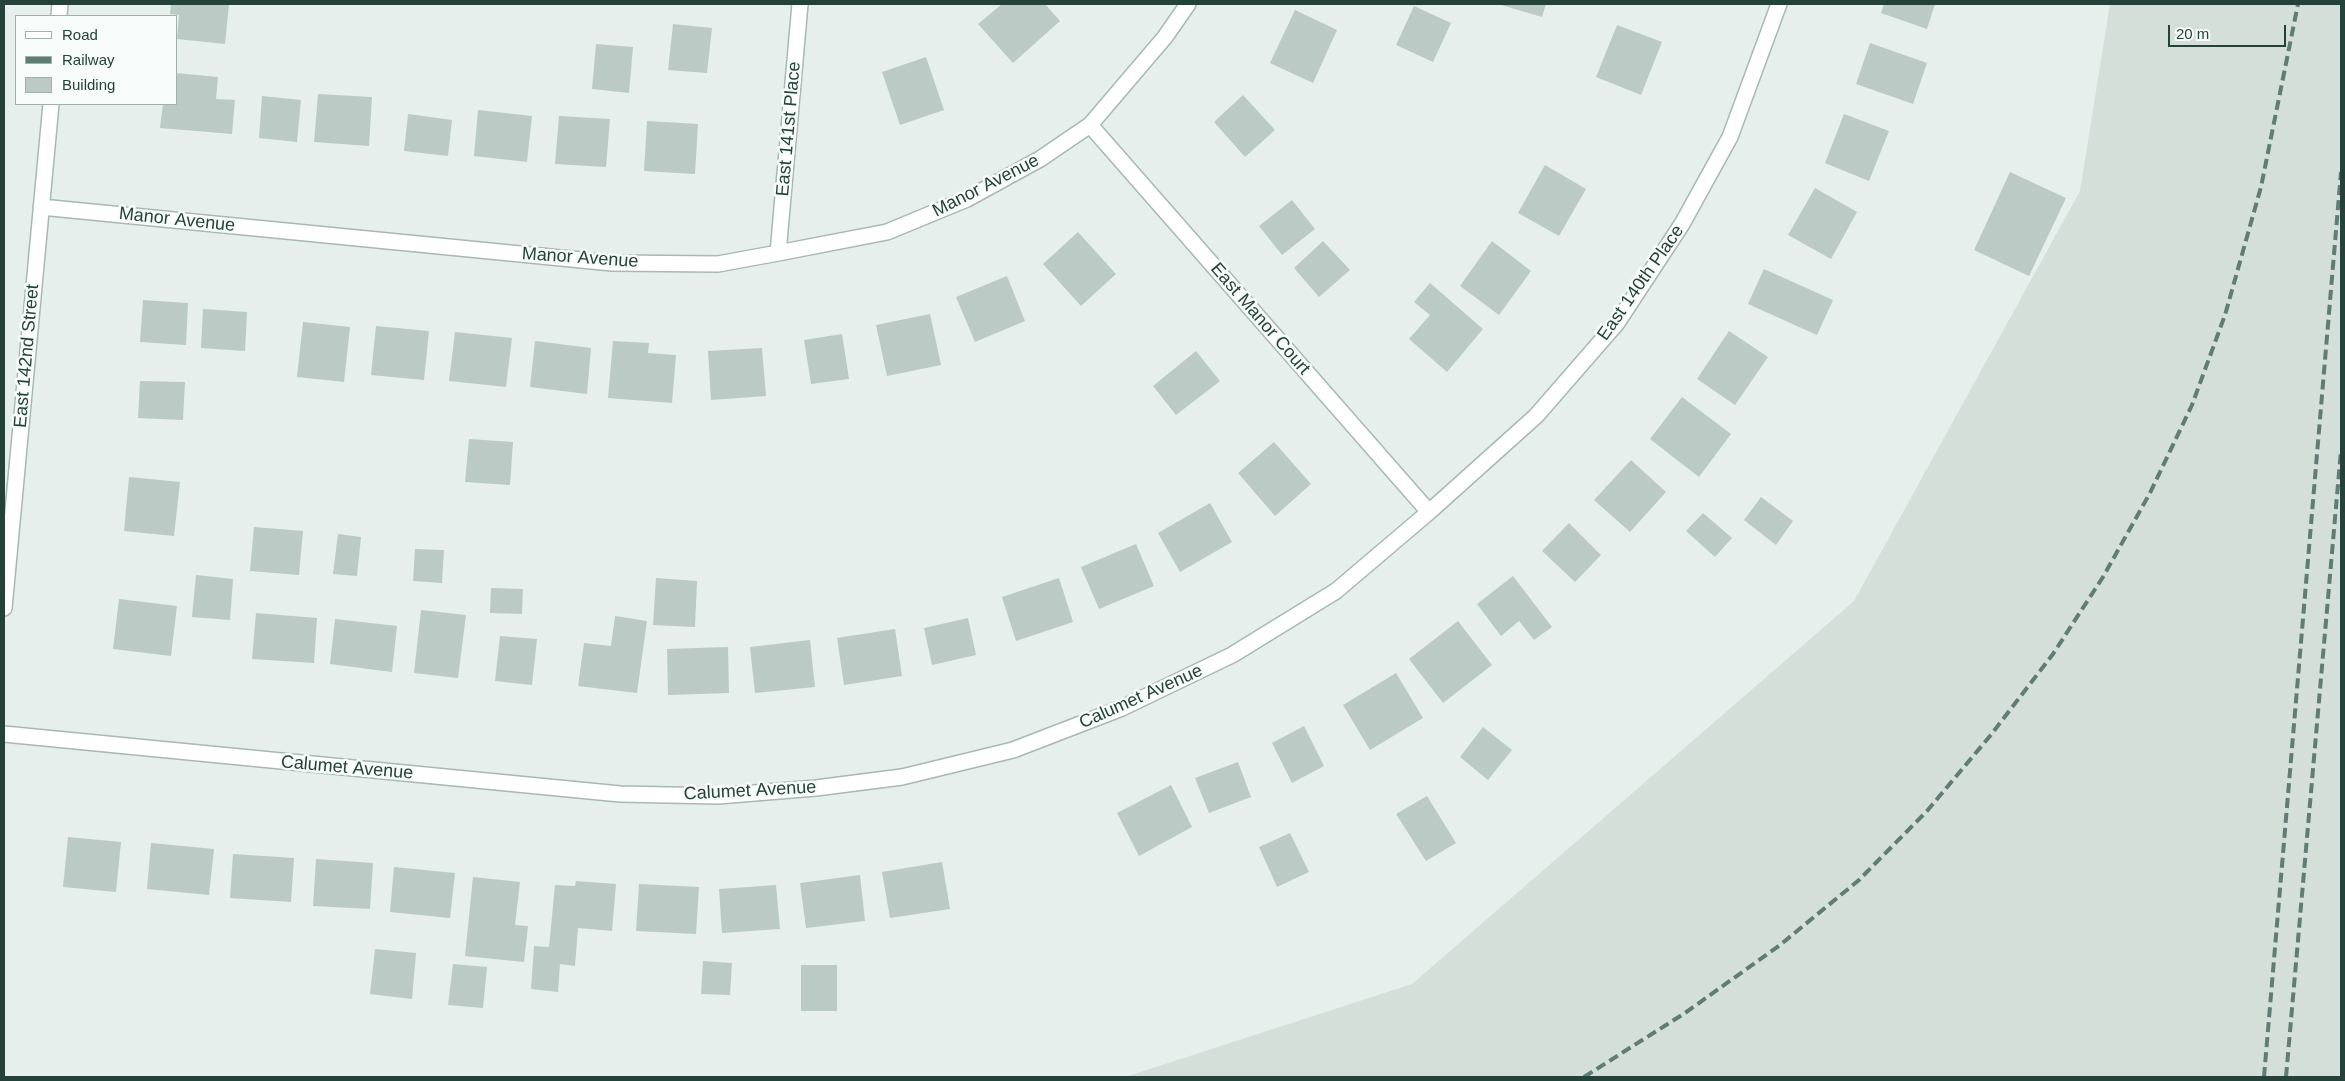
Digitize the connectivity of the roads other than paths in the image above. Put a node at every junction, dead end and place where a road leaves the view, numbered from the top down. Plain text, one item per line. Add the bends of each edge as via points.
1 (800, 4) edge
2 (1188, 4) edge
3 (1779, 4) edge
4 (51, 105) edge
5 (1090, 125) junction
6 (41, 206) junction
7 (778, 253) junction
8 (1429, 512) junction
9 (4, 608) edge
10 (4, 734) edge

1 - 7 street, East 141st Place
2 - 5 street, Manor Avenue via 1165,37
3 - 8 street, East 140th Place via 1730,137 1682,224 1617,323 1536,416
4 - 6 street, East 142nd Street
5 - 7 street, Manor Avenue via 1040,159 967,199 887,232
5 - 8 street, East Manor Court
6 - 7 street, Manor Avenue via 612,263 718,264
6 - 9 street, East 142nd Street
8 - 10 street, Calumet Avenue via 1336,591 1232,655 1122,708 1013,750 902,776 816,788 718,796 620,794

